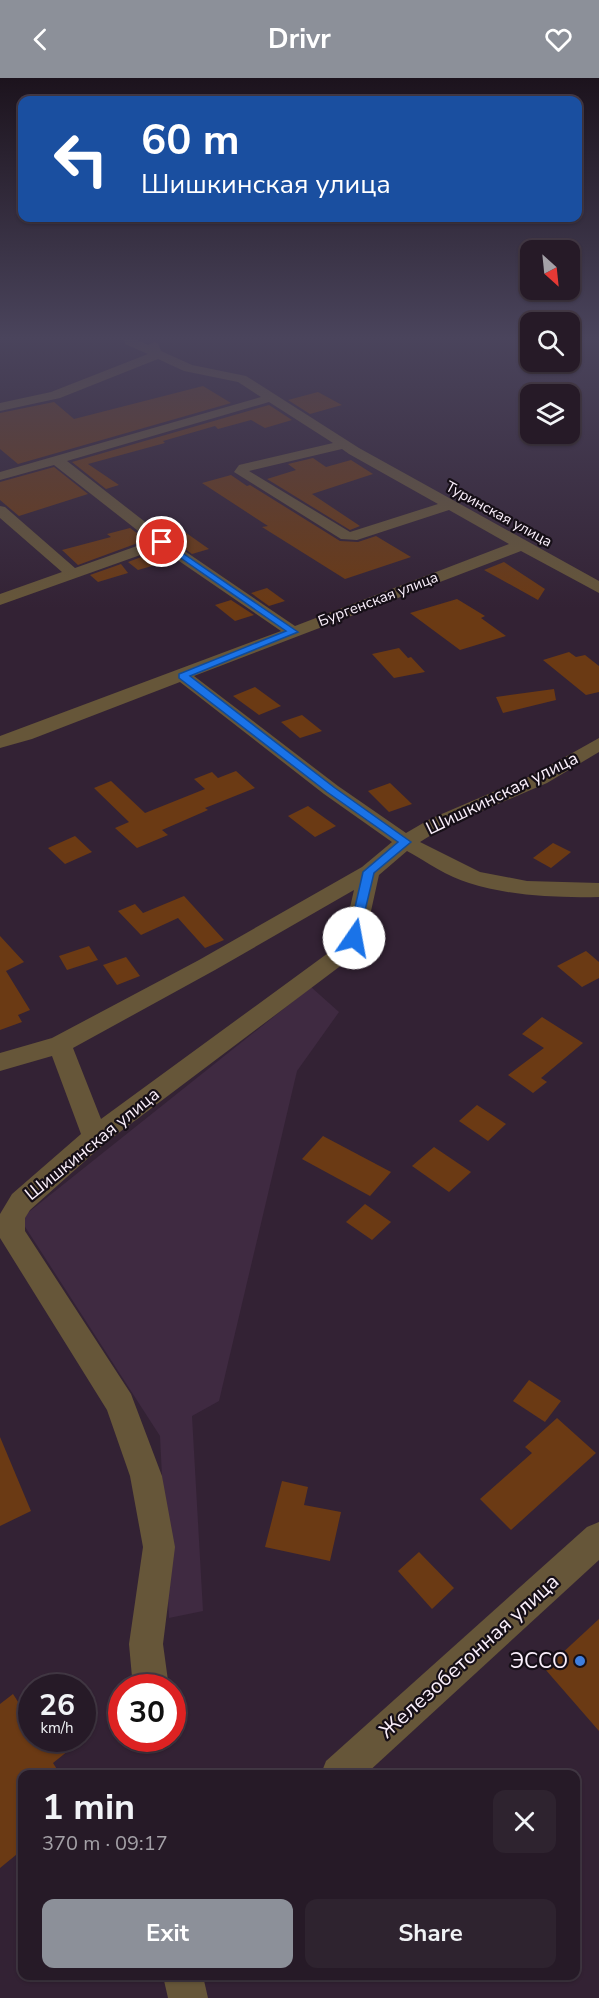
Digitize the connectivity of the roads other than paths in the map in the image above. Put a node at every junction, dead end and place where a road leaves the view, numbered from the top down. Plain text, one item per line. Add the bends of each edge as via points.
1 (162, 429) edge
2 (318, 429) edge
3 (343, 445) junction
4 (55, 459) junction
5 (0, 476) edge
6 (449, 505) junction
7 (0, 510) edge
8 (162, 542) junction
9 (521, 546) junction
10 (73, 574) junction
11 (599, 588) edge
12 (0, 600) edge
13 (293, 632) junction
14 (183, 676) junction
15 (0, 742) edge
16 (599, 744) edge
17 (405, 842) junction
18 (369, 872) junction
19 (599, 890) edge
20 (60, 1045) junction
21 (0, 1062) edge
22 (95, 1137) junction
23 (599, 1538) edge
24 (150, 1674) edge
25 (343, 1770) edge
26 (184, 1980) edge
27 (188, 1998) edge

1 - 4 street
2 - 3 street, Туринская улица
3 - 6 street, Туринская улица
3 - 6 street via 241,471 352,537
4 - 5 street
4 - 8 street
6 - 9 street, Туринская улица
7 - 10 street
8 - 10 street
8 - 13 street
9 - 11 street, Туринская улица
9 - 13 street, Бургенская улица
10 - 12 street
13 - 14 street, Бургенская улица
14 - 15 street, Бургенская улица
14 - 17 street, Шишкинская улица
16 - 17 street, Шишкинская улица via 540,779 437,823
17 - 18 street, Шишкинская улица
17 - 19 street, Шишкинская улица via 474,878 527,888
18 - 20 street, Шишкинская улица
18 - 22 street, Шишкинская улица via 354,938 347,950
20 - 21 street, Шишкинская улица
20 - 22 street
22 - 24 street, Шишкинская улица via 21,1202 12,1217 11,1233 120,1404 146,1476 159,1547 146,1644
23 - 25 street, Железобетонная улица
26 - 27 street

